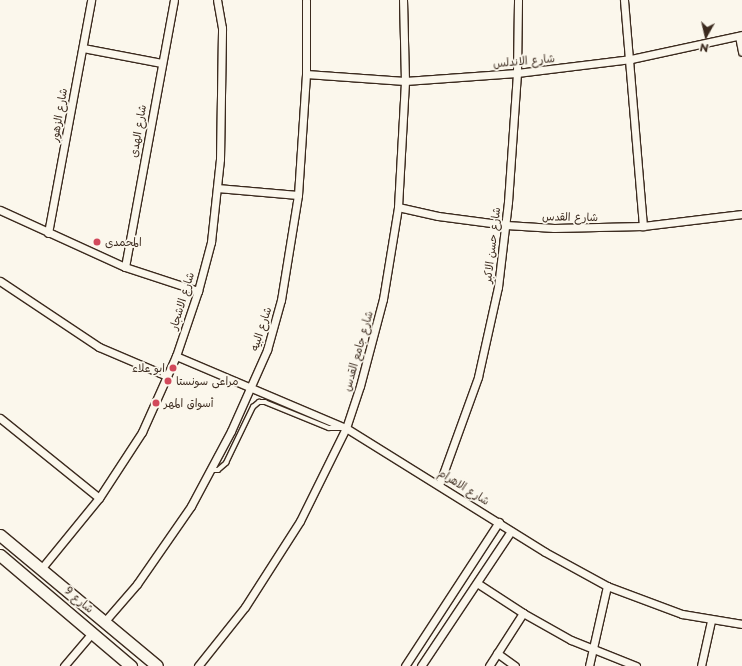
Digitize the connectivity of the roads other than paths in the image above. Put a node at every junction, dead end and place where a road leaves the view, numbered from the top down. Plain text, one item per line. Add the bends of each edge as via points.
1 (91, 0) edge
2 (174, 0) edge
3 (217, 0) edge
4 (306, 0) edge
5 (403, 0) edge
6 (518, 0) edge
7 (624, 0) edge
8 (740, 35) edge
9 (83, 48) junction
10 (742, 52) edge
11 (631, 59) junction
12 (162, 63) junction
13 (517, 73) junction
14 (306, 74) junction
15 (405, 81) junction
16 (217, 188) junction
17 (298, 195) junction
18 (398, 207) junction
19 (0, 210) edge
20 (742, 214) edge
21 (506, 225) junction
22 (643, 226) junction
23 (48, 233) junction
24 (125, 267) junction
25 (0, 280) edge
26 (198, 291) junction
27 (176, 356) junction
28 (167, 376) junction
29 (250, 388) junction
30 (0, 418) edge
31 (346, 428) junction
32 (211, 470) junction
33 (439, 484) junction
34 (99, 498) junction
35 (499, 522) junction
36 (511, 531) junction
37 (0, 535) edge
38 (0, 555) edge
39 (41, 569) junction
40 (477, 583) junction
41 (607, 586) junction
42 (523, 613) junction
43 (105, 621) junction
44 (711, 621) junction
45 (742, 624) edge
46 (92, 633) junction
47 (593, 650) junction
48 (497, 653) junction
49 (64, 666) edge
50 (131, 666) edge
51 (157, 666) edge
52 (198, 666) edge
53 (405, 666) edge
54 (421, 666) edge
55 (489, 666) edge
56 (515, 666) edge
57 (589, 666) edge
58 (636, 666) edge
59 (701, 666) edge

1 - 9 street, شارع الزهور
2 - 12 street, شارع الهدى
3 - 16 street, شارع الاشجار via 222,28 222,117
4 - 14 street, شارع البيه
5 - 15 street, شارع جامع القدس
6 - 13 street, شارع حسن الاكبر
7 - 11 street
8 - 10 street
8 - 11 street, شارع الاندلس
9 - 12 street
9 - 23 street, شارع الزهور
11 - 13 street, شارع الاندلس
11 - 22 street
12 - 24 street, شارع الهدى
13 - 15 street, شارع الاندلس
13 - 21 street, شارع حسن الاكبر
14 - 15 street, شارع الاندلس
14 - 17 street, شارع البيه
15 - 18 street, شارع جامع القدس
16 - 17 street
16 - 26 street, شارع الاشجار via 211,242
17 - 29 street, شارع البيه via 281,300 267,350
18 - 21 street, شارع القدس via 438,216
18 - 31 street, شارع جامع القدس via 382,306
19 - 23 street
20 - 22 street, شارع القدس
21 - 22 street, شارع القدس via 599,228
21 - 33 street, شارع حسن الاكبر via 498,287 478,377
23 - 24 street
24 - 26 street
25 - 28 street via 99,347
26 - 27 street, شارع الاشجار
27 - 28 street, شارع الاشجار
27 - 29 street, شارع الاهرام
28 - 34 street, شارع الاشجار via 142,432
29 - 31 street, شارع الاهرام
29 - 32 street, شارع البيه
30 - 34 street
31 - 32 lane via 330,428 259,402 253,407 226,464 218,470
31 - 33 street, شارع الاهرام
31 - 52 street, شارع جامع القدس via 303,514 273,564 245,607
32 - 43 street, شارع البيه via 167,544
33 - 35 street, شارع الاهرام
34 - 39 street, شارع الاشجار
35 - 36 street, شارع الاهرام
35 - 53 street
36 - 40 street
36 - 41 street, شارع الاهرام via 560,562
37 - 39 main road, شارع 9
38 - 46 main road, شارع 9
39 - 43 main road, شارع 9
40 - 42 street
40 - 54 street
41 - 44 street, شارع الاهرام via 647,602
41 - 47 street
42 - 47 street
42 - 48 street
43 - 51 main road, شارع 9
44 - 45 street, شارع الاهرام
44 - 59 street
46 - 49 street
46 - 50 main road, شارع 9
47 - 57 street
47 - 58 street
48 - 55 street
48 - 56 street

